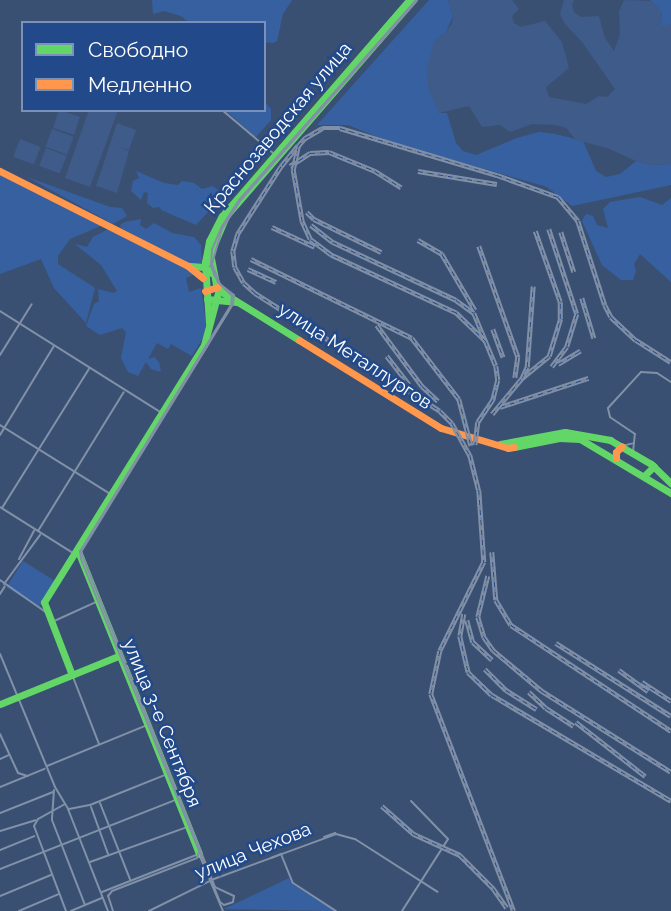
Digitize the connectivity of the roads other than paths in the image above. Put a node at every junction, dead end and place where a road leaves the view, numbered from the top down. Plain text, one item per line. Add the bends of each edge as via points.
1 (411, 0) edge
2 (224, 112) edge
3 (233, 112) edge
4 (229, 116) junction
5 (275, 155) junction
6 (0, 171) edge
7 (188, 266) junction
8 (204, 267) junction
9 (211, 274) junction
10 (204, 280) junction
11 (218, 288) junction
12 (206, 295) junction
13 (228, 300) junction
14 (218, 301) junction
15 (32, 304) dead end
16 (246, 305) junction
17 (0, 311) edge
18 (212, 318) junction
19 (20, 323) junction
20 (209, 328) junction
21 (54, 345) junction
22 (0, 355) edge
23 (90, 368) junction
24 (671, 382) edge
25 (125, 391) junction
26 (162, 413) junction
27 (0, 425) edge
28 (5, 428) junction
29 (0, 435) edge
30 (634, 442) junction
31 (485, 443) junction
32 (622, 446) junction
33 (40, 450) junction
34 (633, 452) junction
35 (616, 458) junction
36 (654, 466) junction
37 (75, 472) junction
38 (644, 476) junction
39 (671, 483) edge
40 (671, 493) edge
41 (111, 495) junction
42 (1, 508) edge
43 (37, 533) junction
44 (76, 554) junction
45 (19, 561) junction
46 (3, 583) edge
47 (0, 587) edge
48 (0, 594) edge
49 (96, 602) junction
50 (43, 605) junction
51 (49, 618) junction
52 (0, 654) edge
53 (118, 656) junction
54 (72, 675) junction
55 (18, 697) junction
56 (0, 704) edge
57 (146, 726) junction
58 (0, 735) edge
59 (100, 744) junction
60 (9, 755) junction
61 (0, 759) edge
62 (46, 767) junction
63 (166, 775) junction
64 (28, 776) junction
65 (0, 787) edge
66 (54, 787) junction
67 (54, 792) junction
68 (177, 800) junction
69 (411, 801) dead end
70 (99, 802) junction
71 (65, 804) junction
72 (90, 805) junction
73 (68, 809) junction
74 (52, 812) junction
75 (0, 813) edge
76 (37, 820) junction
77 (109, 824) junction
78 (188, 827) junction
79 (99, 829) junction
80 (0, 831) edge
81 (36, 835) junction
82 (79, 837) junction
83 (61, 844) junction
84 (0, 850) edge
85 (120, 851) junction
86 (42, 852) junction
87 (199, 854) junction
88 (281, 854) junction
89 (109, 855) junction
90 (89, 863) junction
91 (0, 869) edge
92 (51, 874) junction
93 (130, 880) junction
94 (211, 881) junction
95 (420, 881) junction
96 (438, 892) dead end
97 (101, 893) junction
98 (59, 894) junction
99 (0, 896) edge
100 (103, 897) junction
101 (85, 905) junction
102 (222, 910) edge
103 (19, 911) edge
104 (66, 911) edge
105 (71, 911) edge
106 (108, 911) edge
107 (149, 911) edge
108 (336, 911) edge
109 (402, 911) edge

1 - 5 main road, Краснозаводская улица
2 - 4 street
3 - 4 street
4 - 5 street
5 - 8 main road, Краснозаводская улица via 222,216 209,241
5 - 9 main road, Краснозаводская улица via 220,225 210,254
6 - 7 main road
7 - 8 main road
7 - 10 main road
8 - 9 main road
8 - 10 main road, Краснозаводская улица
9 - 11 main road
10 - 12 main road, Краснозаводская улица
11 - 12 main road via 211,287
11 - 14 main road
11 - 16 main road, улица Металлургов
12 - 14 main road
12 - 20 main road, Краснозаводская улица
13 - 14 main road
13 - 16 main road
13 - 18 main road
14 - 18 main road
15 - 19 street
16 - 31 main road, улица Металлургов via 427,422
17 - 19 street
18 - 20 main road
19 - 21 street
19 - 22 street
20 - 26 main road via 204,345
21 - 23 street
21 - 28 street
23 - 25 street
23 - 33 street
24 - 30 street via 657,373 641,372 608,408 610,417 635,434
25 - 26 street
25 - 37 street
26 - 41 main road
27 - 28 street
28 - 29 street
28 - 33 street
30 - 32 street
30 - 34 street
31 - 32 main road via 511,444 565,432
31 - 35 main road via 513,448 571,438
32 - 34 main road
32 - 35 main road
33 - 37 street
33 - 42 street
34 - 36 main road
35 - 38 main road
36 - 38 main road
36 - 39 main road
37 - 41 street
37 - 43 street
38 - 40 main road
41 - 44 main road
42 - 43 street
43 - 44 street
43 - 45 street
43 - 45 street
44 - 49 main road, улица 3-е Сентября
44 - 50 main road
45 - 46 street
46 - 47 street
46 - 48 street
46 - 50 street
49 - 51 street
49 - 53 main road, улица 3-е Сентября
50 - 51 main road
51 - 54 main road
52 - 55 street
53 - 54 main road
53 - 57 main road, улица 3-е Сентября
54 - 55 main road
54 - 59 street
55 - 56 main road
55 - 62 street
57 - 59 street
57 - 63 main road, улица 3-е Сентября
58 - 60 street
59 - 62 street
60 - 61 street
60 - 64 street via 18,773
62 - 64 street
62 - 66 street
63 - 68 main road, улица 3-е Сентября
63 - 70 street
64 - 65 street
66 - 67 street
66 - 71 street
67 - 74 street
67 - 75 street
68 - 77 street
68 - 78 main road, улица 3-е Сентября
69 - 95 street via 448,839
70 - 72 street
70 - 77 street
71 - 73 street
71 - 74 street
72 - 73 street
72 - 79 street
73 - 82 street
74 - 76 street
74 - 83 street
76 - 80 street
76 - 81 street
77 - 79 street
77 - 85 street
78 - 85 street
78 - 87 main road, улица 3-е Сентября
79 - 82 street
79 - 89 street
81 - 84 street
81 - 86 street
82 - 83 street
82 - 90 street
83 - 86 street
83 - 101 street
85 - 89 street
85 - 93 street
86 - 91 street
86 - 92 street
87 - 93 street
87 - 94 street, улица 3-е Сентября
88 - 94 street, улица Чехова
88 - 95 street, улица Чехова via 336,834 355,839
88 - 108 street via 293,883
89 - 90 street
90 - 97 street
92 - 98 street
92 - 99 street
93 - 97 street
94 - 102 street, улица 3-е Сентября
94 - 107 street, улица Чехова
95 - 96 street, улица Чехова
95 - 109 street
97 - 100 street
98 - 103 street
98 - 104 street
100 - 101 street
100 - 106 street
101 - 105 street

